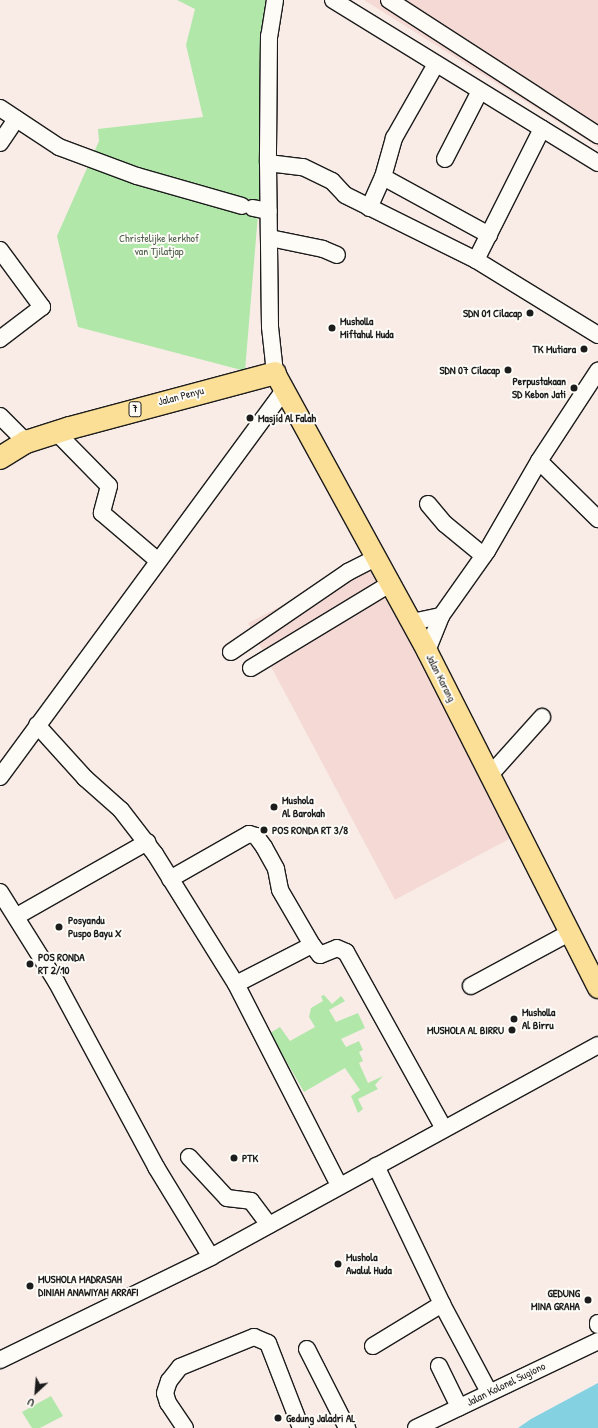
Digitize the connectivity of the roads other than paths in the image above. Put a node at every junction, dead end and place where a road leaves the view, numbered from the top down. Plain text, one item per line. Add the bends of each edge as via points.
1 (274, 0) edge
2 (333, 0) edge
3 (389, 0) edge
4 (436, 64) junction
5 (480, 91) junction
6 (0, 108) edge
7 (16, 119) junction
8 (542, 128) junction
9 (598, 135) edge
10 (0, 143) edge
11 (445, 159) dead end
12 (268, 163) junction
13 (598, 163) edge
14 (384, 177) junction
15 (370, 208) junction
16 (269, 211) junction
17 (489, 235) junction
18 (270, 238) junction
19 (0, 250) edge
20 (337, 256) dead end
21 (476, 260) junction
22 (598, 335) edge
23 (0, 339) edge
24 (598, 370) edge
25 (279, 382) junction
26 (0, 416) edge
27 (57, 432) junction
28 (26, 442) junction
29 (0, 458) edge
30 (539, 461) junction
31 (428, 504) dead end
32 (598, 519) edge
33 (484, 556) junction
34 (376, 558) junction
35 (157, 560) junction
36 (388, 586) junction
37 (441, 616) junction
38 (412, 622) junction
39 (427, 651) junction
40 (231, 652) dead end
41 (251, 668) dead end
42 (542, 717) dead end
43 (37, 725) junction
44 (490, 775) junction
45 (0, 777) edge
46 (147, 842) junction
47 (170, 879) junction
48 (0, 892) edge
49 (17, 916) junction
50 (569, 933) junction
51 (312, 945) junction
52 (236, 984) junction
53 (471, 986) dead end
54 (598, 988) edge
55 (598, 1045) edge
56 (443, 1127) junction
57 (189, 1157) dead end
58 (376, 1166) junction
59 (338, 1185) junction
60 (269, 1225) junction
61 (211, 1257) junction
62 (442, 1304) junction
63 (598, 1341) edge
64 (373, 1346) dead end
65 (307, 1349) dead end
66 (0, 1360) edge
67 (439, 1366) dead end
68 (489, 1392) junction
69 (459, 1407) junction
70 (185, 1428) edge
71 (302, 1428) edge
72 (347, 1428) edge
73 (416, 1428) edge

1 - 12 street via 269,36
2 - 4 street
3 - 9 street
4 - 5 street
4 - 14 street via 394,138
5 - 8 street
5 - 11 street
6 - 7 street
7 - 10 street
7 - 16 street via 59,147 137,176
8 - 13 street
8 - 17 street
12 - 15 street via 304,166
12 - 16 street
14 - 15 street
14 - 17 street
15 - 21 street
16 - 18 street
17 - 21 street
18 - 20 street via 323,248
18 - 25 street
19 - 23 street via 42,307
21 - 22 street
24 - 30 street
25 - 27 highway, Jalan Penyu / 7
25 - 34 main road, Jalan Karang
25 - 35 street
26 - 28 street
27 - 28 highway, Jalan Penyu / 7
27 - 35 street via 109,486 102,513
28 - 29 highway, Jalan Penyu / 7
30 - 32 street
30 - 33 street
31 - 33 street via 445,524
33 - 37 street
34 - 36 main road, Jalan Karang
34 - 40 street via 348,572
35 - 43 street
36 - 38 main road, Jalan Karang
36 - 41 street
37 - 38 street
37 - 39 street
38 - 39 main road, Jalan Karang
39 - 44 main road, Jalan Karang
42 - 44 street
43 - 45 street
43 - 46 street via 85,778 121,810
44 - 50 main road, Jalan Karang
46 - 47 street
46 - 49 street
47 - 51 street via 246,834 254,835 274,864 280,890
47 - 52 street
48 - 49 street
49 - 61 street
50 - 53 street
50 - 54 main road, Jalan Karang
51 - 52 street
51 - 56 street via 320,955 337,948 346,952
52 - 59 street
55 - 56 street
56 - 58 street
57 - 60 street via 226,1198 251,1201
58 - 59 street
58 - 62 street
59 - 60 street
60 - 61 street
61 - 66 street
62 - 64 street
62 - 68 street
63 - 68 street, Jalan Kolonel Sugiono
65 - 72 street
67 - 69 street
68 - 69 street, Jalan Kolonel Sugiono
69 - 73 street, Jalan Kolonel Sugiono
70 - 71 street via 168,1404 165,1393 169,1381 180,1367 254,1337 268,1343

